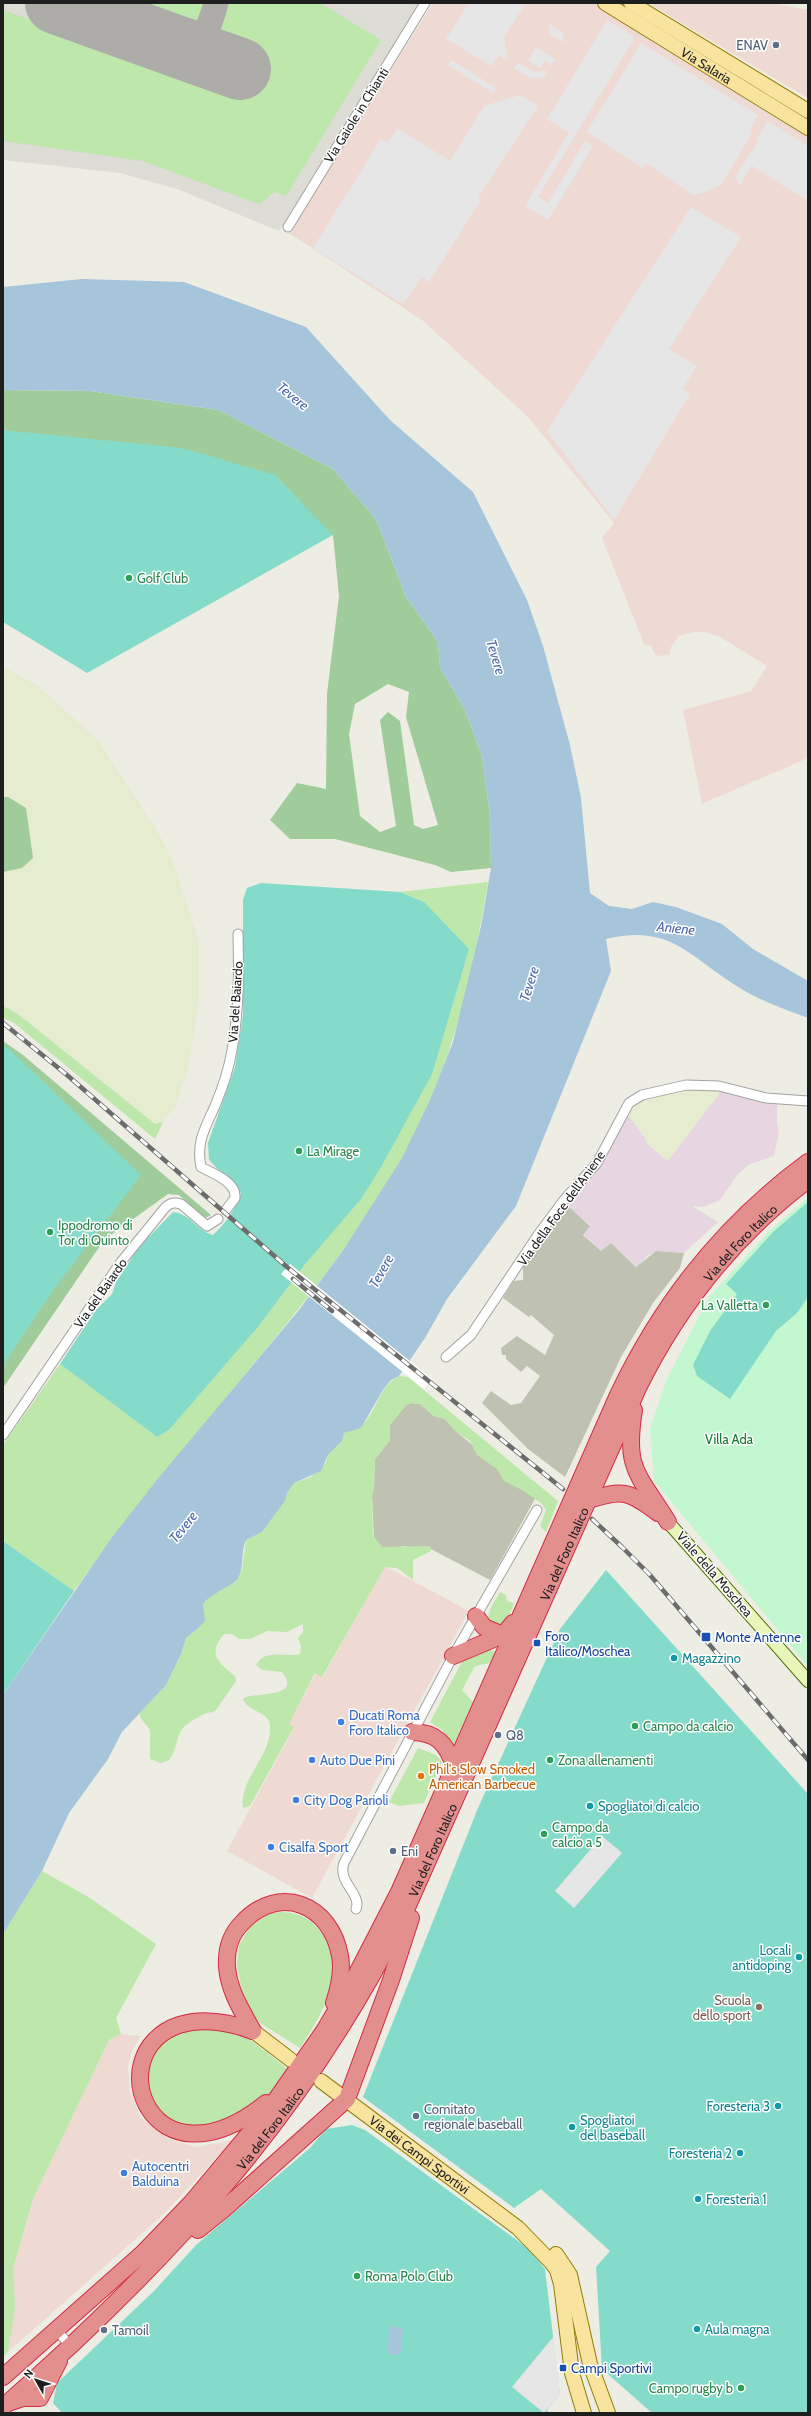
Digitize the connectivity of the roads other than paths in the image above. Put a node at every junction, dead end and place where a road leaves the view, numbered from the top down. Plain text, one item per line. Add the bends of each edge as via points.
1 (425, 3) edge
2 (605, 3) edge
3 (631, 3) edge
4 (808, 111) edge
5 (808, 128) edge
6 (288, 227) dead end
7 (238, 934) dead end
8 (808, 1101) edge
9 (808, 1162) edge
10 (808, 1180) edge
11 (226, 1210) dead end
12 (218, 1219) dead end
13 (446, 1357) dead end
14 (638, 1388) junction
15 (3, 1435) edge
16 (588, 1500) junction
17 (537, 1510) dead end
18 (668, 1522) junction
19 (531, 1594) junction
20 (476, 1616) junction
21 (504, 1635) junction
22 (453, 1656) junction
23 (808, 1681) edge
24 (412, 1732) junction
25 (454, 1766) junction
26 (427, 1866) junction
27 (356, 1910) dead end
28 (324, 2031) junction
29 (253, 2032) junction
30 (291, 2060) dead end
31 (293, 2077) junction
32 (321, 2081) dead end
33 (346, 2099) junction
34 (518, 2228) junction
35 (162, 2257) junction
36 (57, 2330) junction
37 (67, 2350) junction
38 (3, 2377) edge
39 (6, 2405) edge
40 (582, 2408) edge
41 (606, 2409) edge

1 - 6 street, Via Gaiole in Chianti
2 - 5 main road, Via Salaria
3 - 4 main road, Via Salaria
7 - 11 street, Via del Baiardo via 238,1001 232,1051 220,1095 199,1140 198,1153 200,1166 228,1183 235,1191 235,1198
8 - 13 street, Via della Foce dell'Aniene via 766,1098 719,1086 686,1084 642,1095 629,1103 597,1163 564,1200 471,1335
9 - 19 highway, Via del Foro Italico via 762,1198 728,1232 691,1275 663,1314 624,1383
10 - 14 highway, Via del Foro Italico via 750,1230 711,1273 673,1326
12 - 15 street, Via del Baiardo via 207,1226 181,1204 170,1204 164,1209 121,1262
14 - 16 highway, Via del Foro Italico
14 - 18 highway via 631,1430 633,1464 640,1481
16 - 18 highway via 610,1493 624,1494 640,1500
16 - 26 highway, Via del Foro Italico
17 - 20 street
18 - 23 street, Viale della Moschea
19 - 21 highway
19 - 25 highway, Via del Foro Italico
20 - 21 highway via 484,1627
20 - 22 street
21 - 22 highway
22 - 24 street
24 - 25 highway via 435,1737 450,1755
24 - 27 street via 343,1865 343,1876 356,1900
25 - 28 highway, Via del Foro Italico via 382,1928
26 - 33 highway via 402,1947
26 - 35 highway, Via del Foro Italico via 374,1974 316,2068 250,2157
28 - 29 highway via 340,1980 341,1957 335,1937 326,1921 311,1909 294,1903 279,1902 248,1916 236,1931 227,1951 230,1984
28 - 31 highway, Via del Foro Italico
29 - 30 main road
29 - 31 highway via 236,2024 199,2021 176,2026 159,2036 146,2053 140,2074 142,2092 152,2115 167,2127 182,2133 205,2134 219,2131 246,2118 269,2101
31 - 36 highway, Via del Foro Italico via 234,2154 170,2226
32 - 33 main road, Via dei Campi Sportivi
33 - 34 main road, Via dei Campi Sportivi
33 - 35 highway via 224,2210
34 - 40 main road, Via dei Campi Sportivi via 551,2262 558,2273 572,2373
34 - 41 main road, Via dei Campi Sportivi via 548,2246 568,2271 590,2364
35 - 37 highway, Via del Foro Italico via 116,2305
36 - 37 street
36 - 38 highway, Via del Foro Italico
37 - 39 highway, Via del Foro Italico
40 - 41 main road via 594,2398

